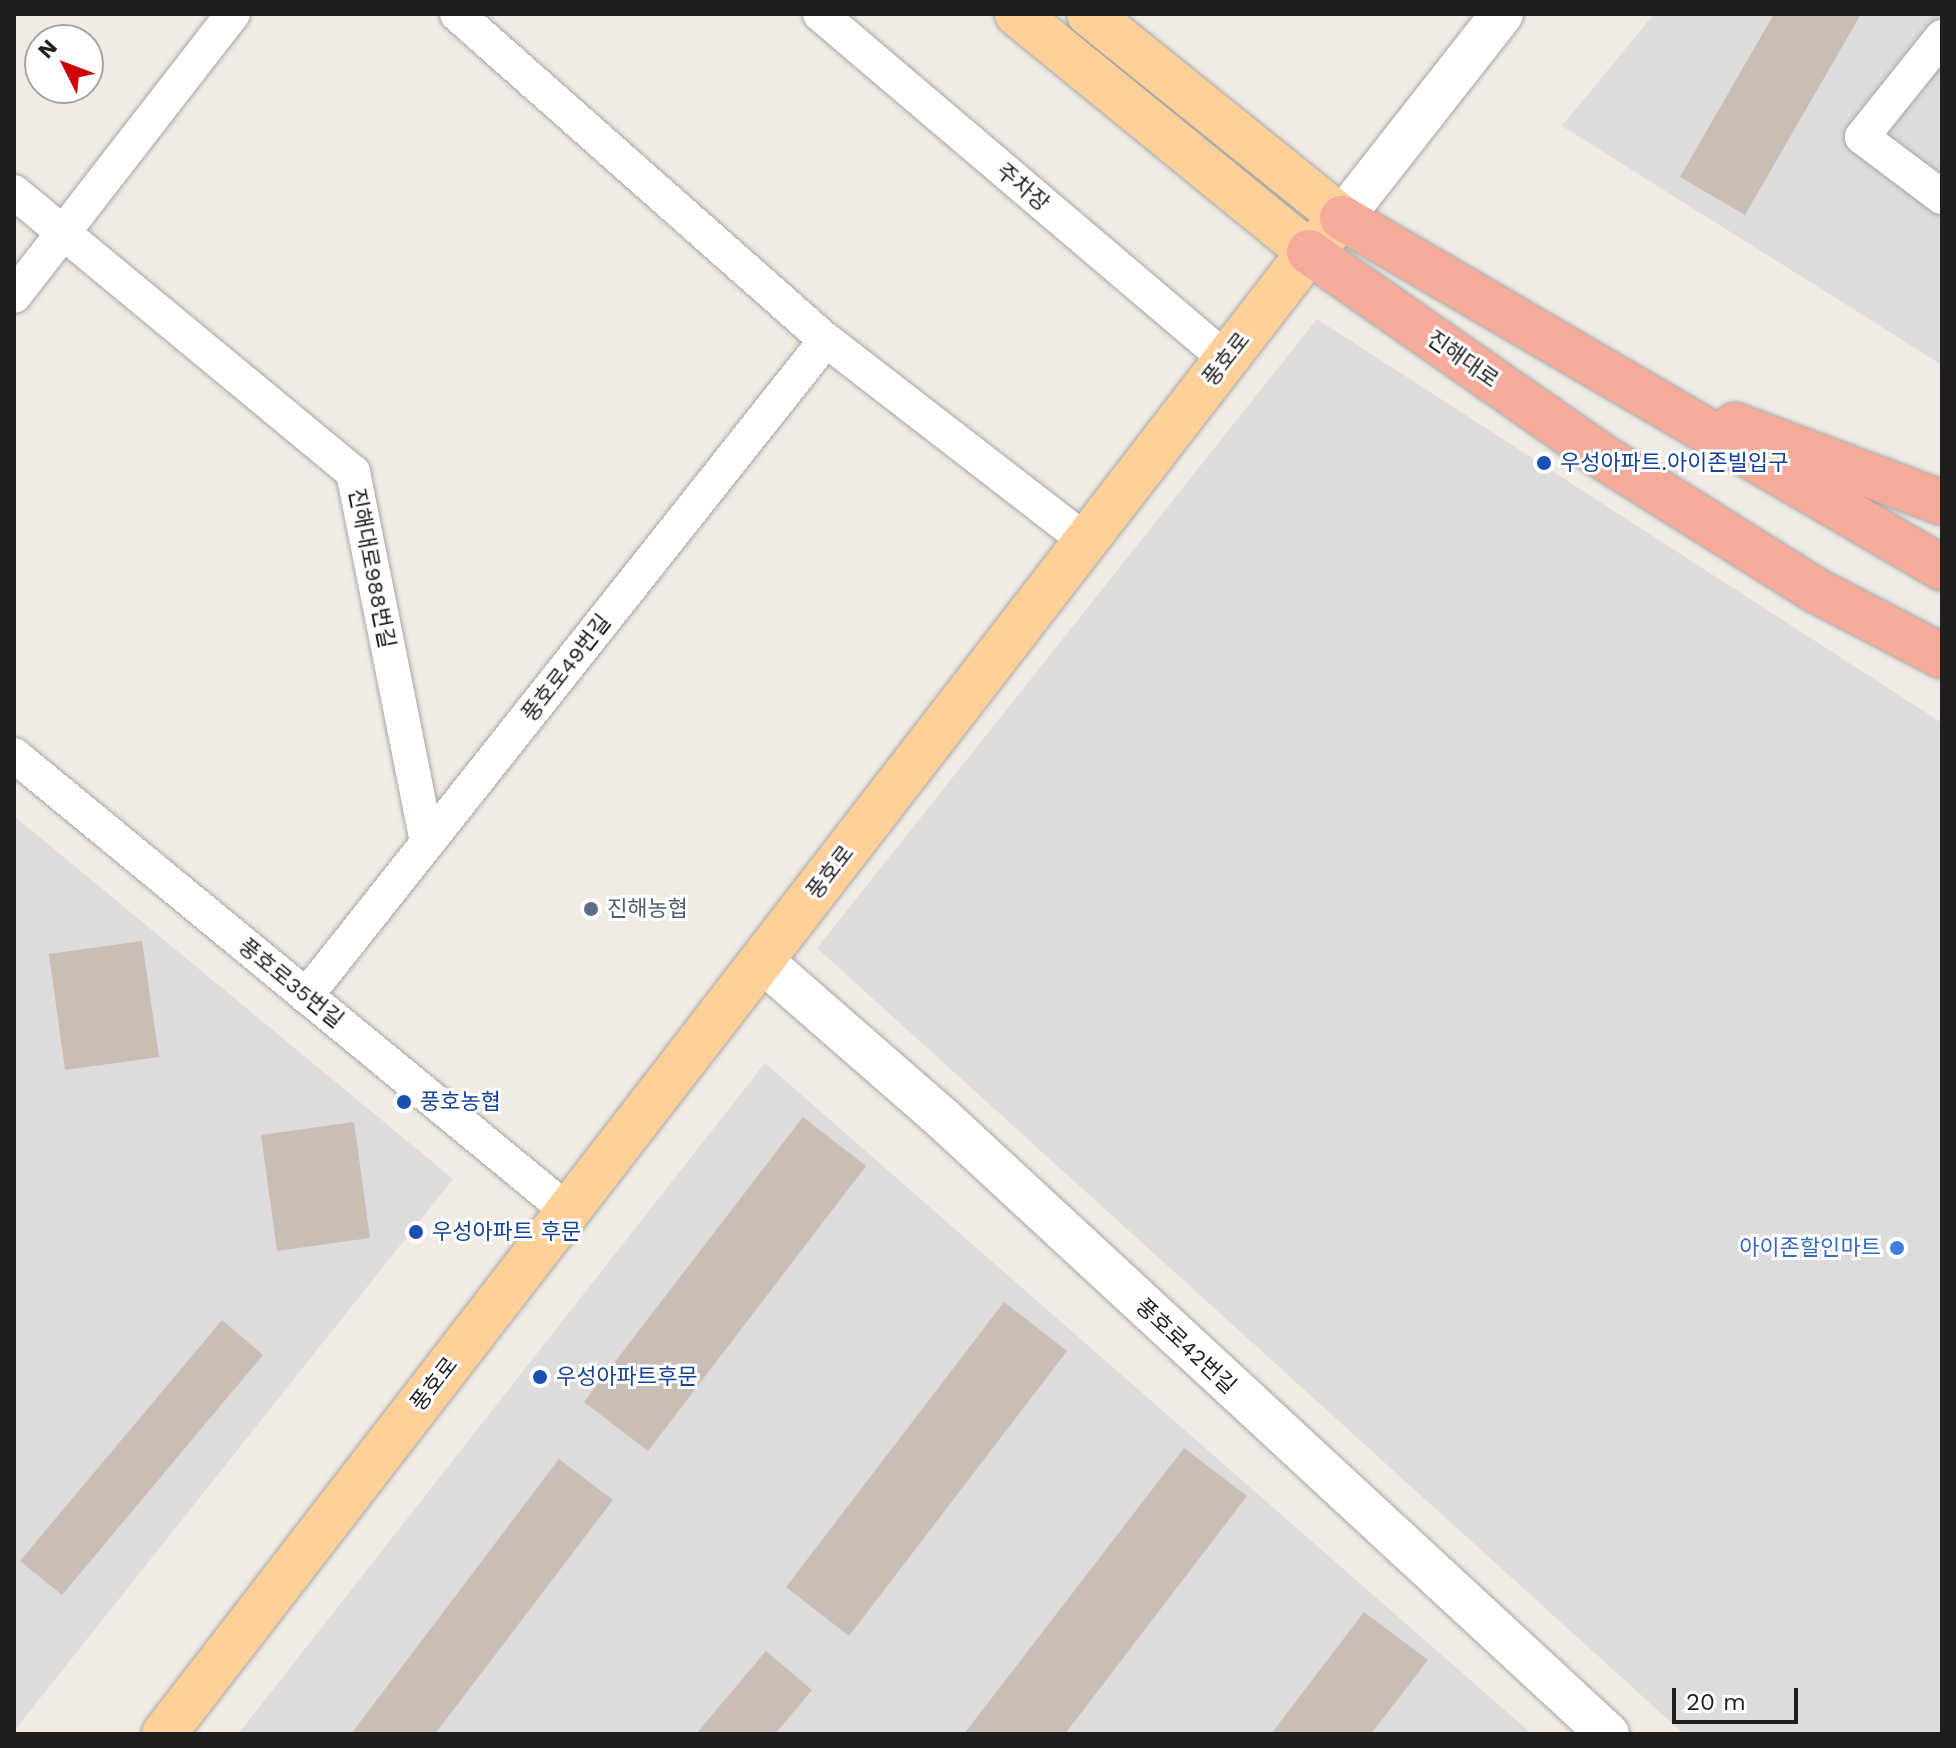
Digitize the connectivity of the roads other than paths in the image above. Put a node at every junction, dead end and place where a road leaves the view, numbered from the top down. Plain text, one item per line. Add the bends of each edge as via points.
1 (233, 14) edge
2 (457, 14) edge
3 (820, 14) edge
4 (1017, 14) edge
5 (1089, 14) edge
6 (1502, 14) edge
7 (1942, 37) edge
8 (14, 192) edge
9 (1942, 197) edge
10 (1342, 218) junction
11 (63, 233) junction
12 (1309, 252) junction
13 (14, 296) edge
14 (826, 340) junction
15 (1226, 359) junction
16 (1610, 378) junction
17 (1942, 503) edge
18 (1086, 541) junction
19 (1942, 568) edge
20 (1817, 591) junction
21 (1942, 656) edge
22 (1942, 676) edge
23 (14, 755) edge
24 (427, 843) junction
25 (762, 961) junction
26 (306, 996) junction
27 (568, 1211) junction
28 (164, 1734) edge
29 (1608, 1734) edge

1 - 11 street
2 - 14 street
3 - 15 street, 주차장
4 - 12 main road, 진해대로
5 - 10 main road
6 - 10 street, 풍호로
7 - 9 street via 1862,137
8 - 11 street, 진해대로988번길
10 - 12 main road, 풍호로
10 - 16 highway
11 - 13 street
11 - 24 street, 진해대로988번길 via 353,472
12 - 15 main road, 풍호로
12 - 20 highway, 진해대로 via 1600,455
14 - 18 street
14 - 24 street, 풍호로49번길
15 - 18 main road, 풍호로
16 - 17 highway
16 - 19 highway
18 - 25 main road, 풍호로
20 - 21 highway, 진해대로
20 - 22 highway
23 - 26 street, 풍호로35번길
24 - 26 street, 풍호로49번길
25 - 27 main road, 풍호로
25 - 29 street, 풍호로42번길 via 942,1118
26 - 27 street, 풍호로35번길
27 - 28 main road, 풍호로

